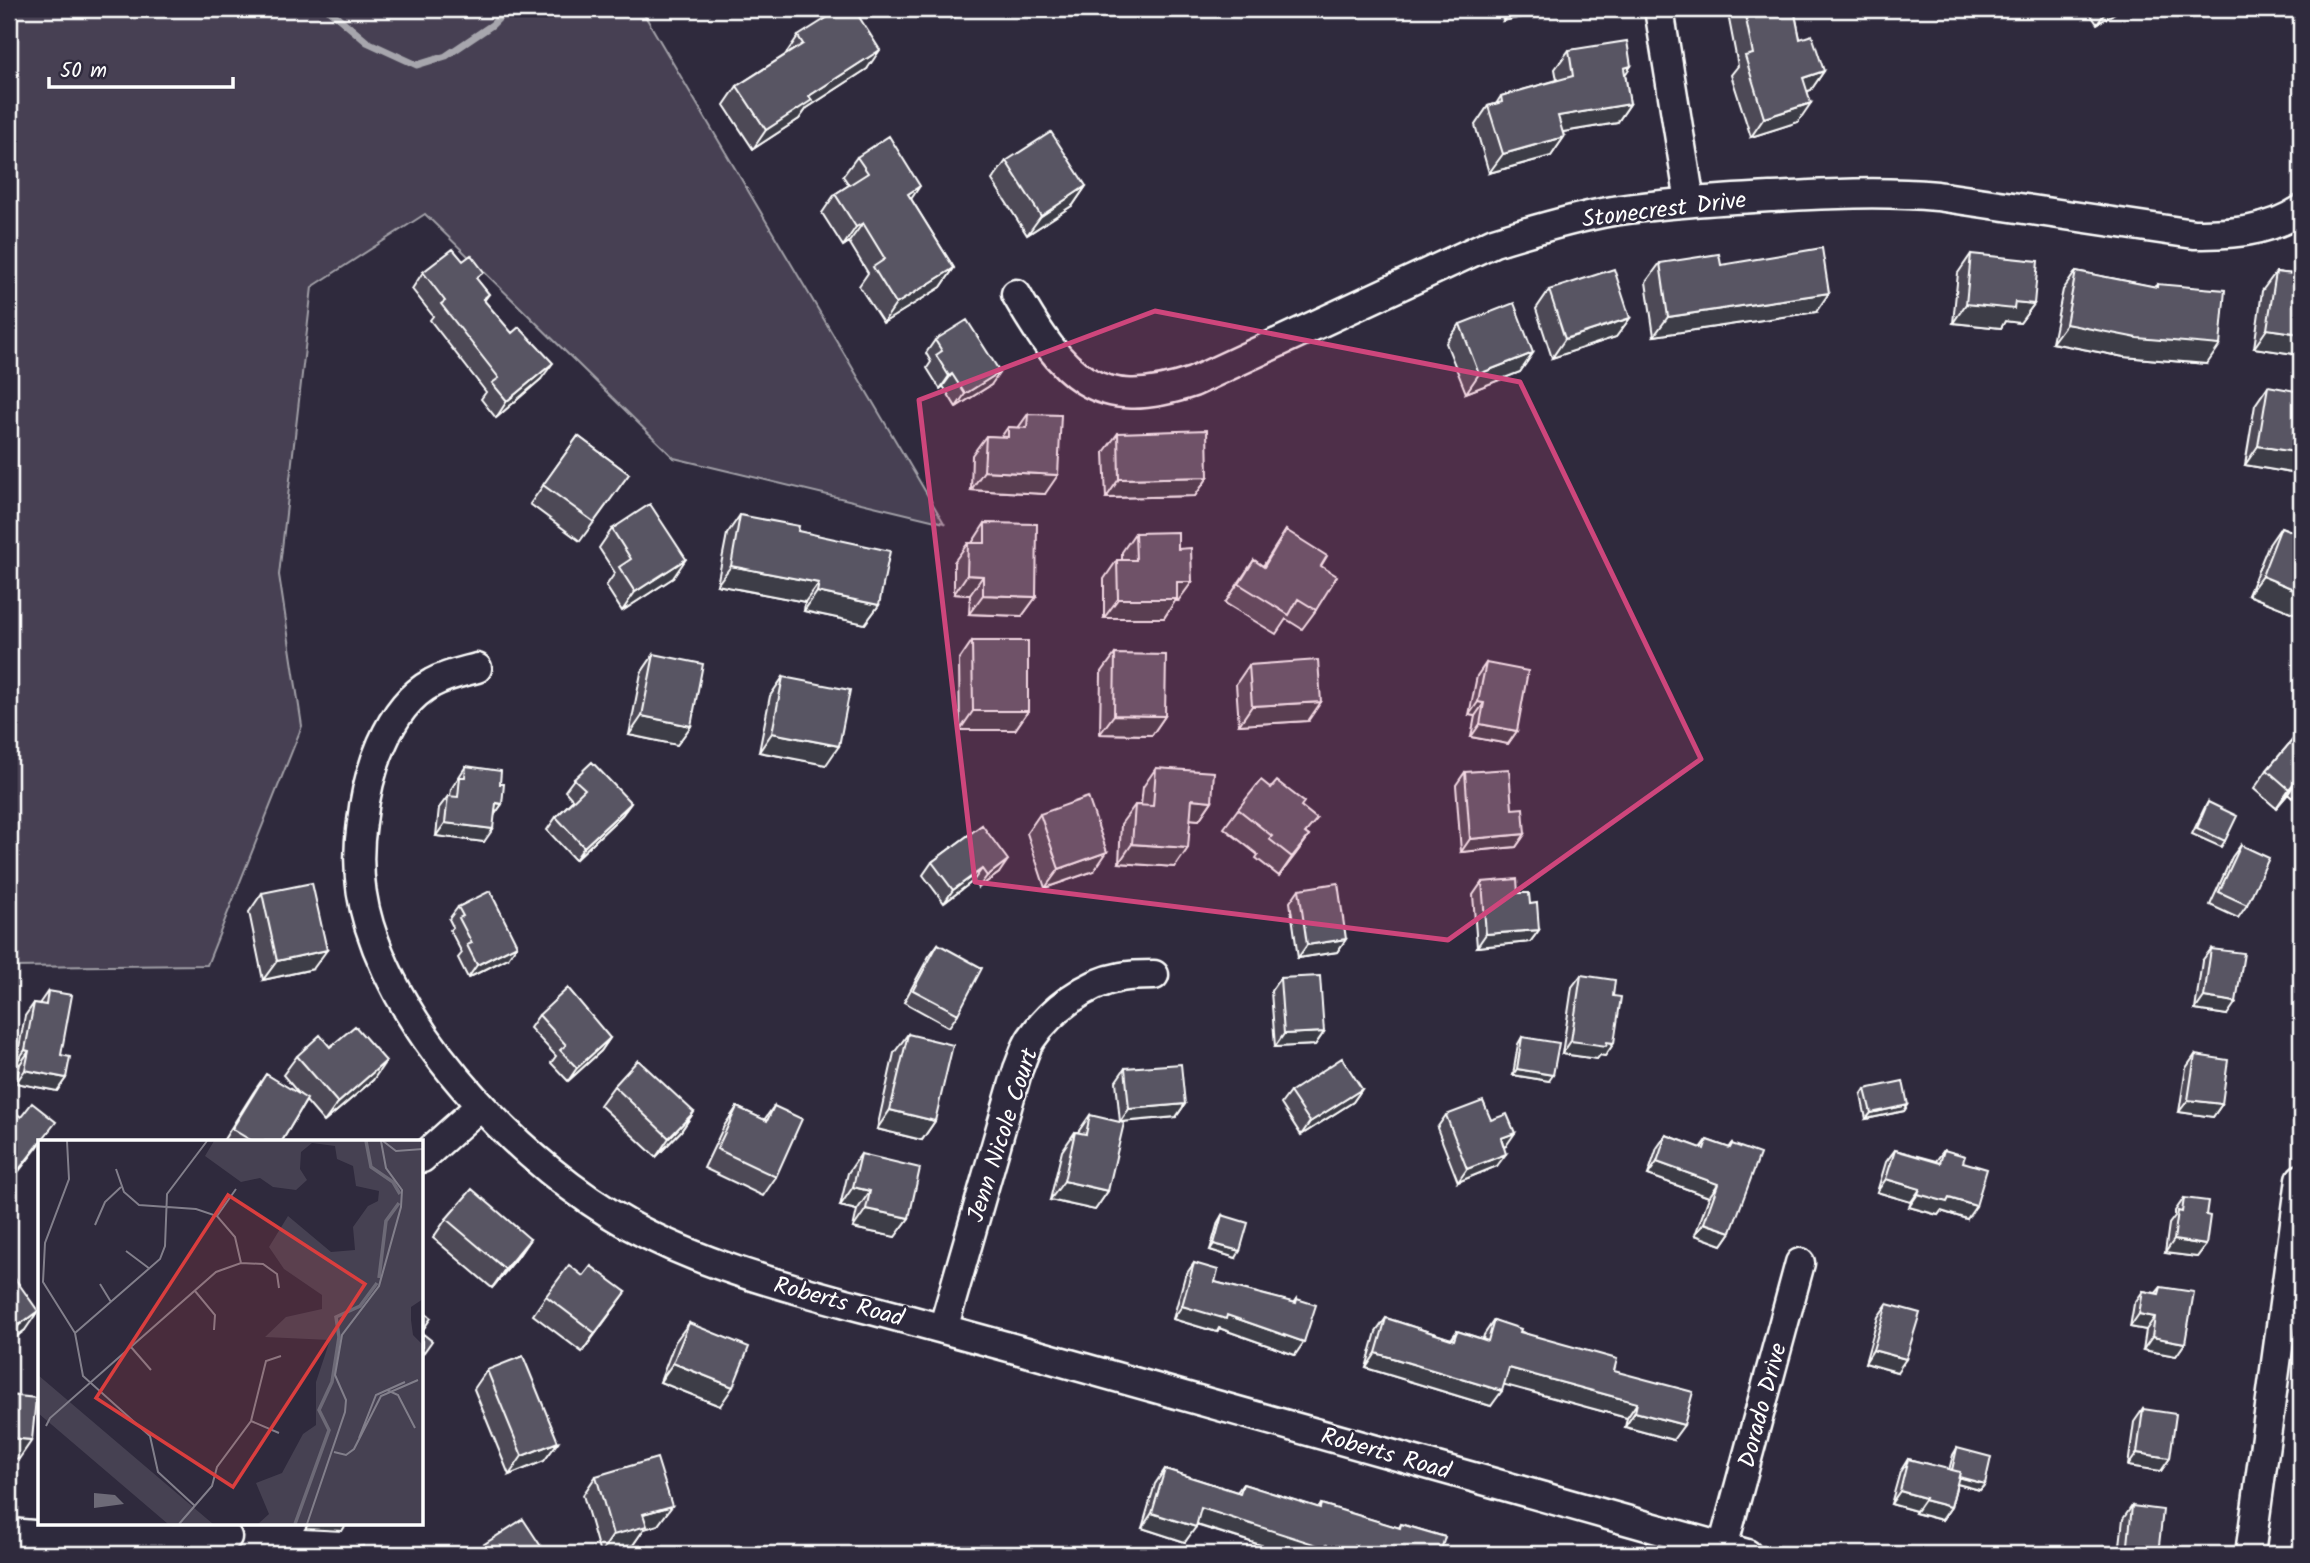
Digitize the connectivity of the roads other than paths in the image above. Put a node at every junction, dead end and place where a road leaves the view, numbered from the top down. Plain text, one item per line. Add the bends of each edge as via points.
1 (1659, 9) edge
2 (1690, 202) junction
3 (2301, 211) edge
4 (1016, 294) dead end
5 (477, 668) dead end
6 (1154, 975) dead end
7 (480, 1106) junction
8 (424, 1156) edge
9 (2301, 1179) edge
10 (1800, 1263) dead end
11 (943, 1329) junction
12 (9, 1533) edge
13 (228, 1538) edge
14 (1735, 1551) edge
15 (2250, 1554) edge

1 - 2 street
2 - 3 street, Stonecrest Drive via 1895,192 2194,234 2266,228
2 - 4 street, Stonecrest Drive via 1611,212 1494,242 1165,391 1133,395 1102,389 1077,375 1042,339
5 - 7 street, Roberts Road via 429,684 414,695 395,722 366,789 359,838 361,888 383,962 441,1059
6 - 11 street, Jenn Nicole Court via 1122,976 1080,993 1031,1040 1018,1069
7 - 8 street
7 - 11 street, Roberts Road via 526,1153 579,1194 680,1251 755,1279
9 - 15 street
10 - 14 street, Dorado Drive
11 - 14 street, Roberts Road
12 - 13 street via 129,1541

